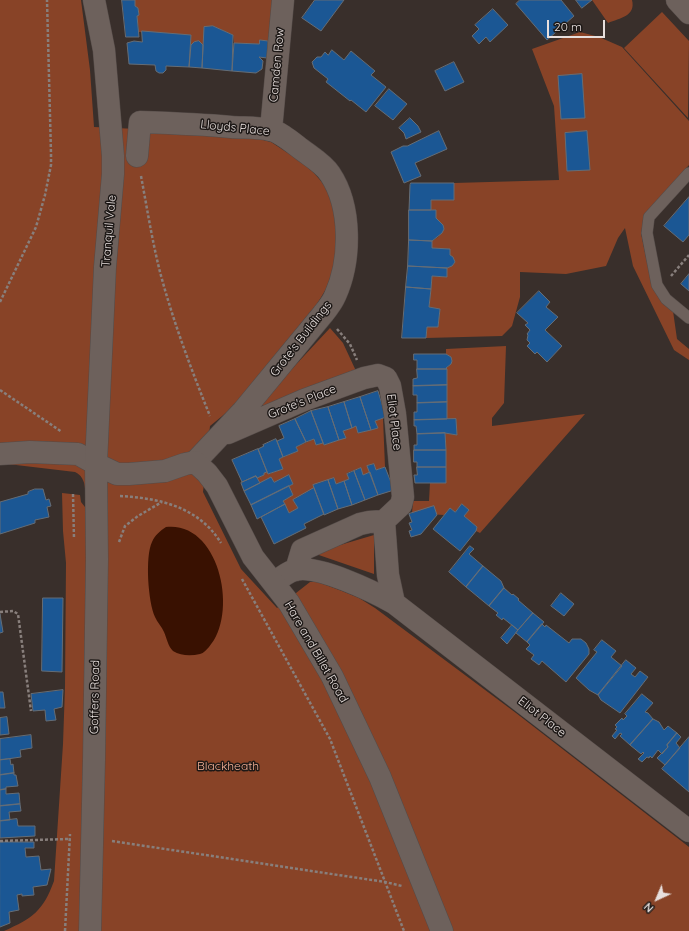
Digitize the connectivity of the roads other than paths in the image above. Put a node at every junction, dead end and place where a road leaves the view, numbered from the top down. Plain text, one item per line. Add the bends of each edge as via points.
1 (94, 0) edge
2 (283, 0) edge
3 (677, 0) edge
4 (689, 14) edge
5 (271, 130) junction
6 (138, 156) road end
7 (689, 173) edge
8 (340, 190) joint
9 (689, 318) edge
10 (386, 378) joint
11 (219, 437) junction
12 (0, 454) edge
13 (195, 462) junction
14 (96, 464) junction
15 (384, 521) junction
16 (296, 570) junction
17 (274, 583) junction
18 (394, 603) junction
19 (689, 831) edge
20 (90, 931) edge
21 (442, 931) edge

1 - 14 street, Tranquil Vale via 104,50 113,174
2 - 5 street, Camden Row
3 - 4 street
5 - 6 street, Lloyds Place via 140,122
5 - 8 street, Lloyds Place via 291,141 330,172
7 - 9 lane via 649,217 647,233 657,285 666,299
8 - 11 street, Grote's Buildings via 345,213 345,258 342,277 334,297 323,314
10 - 11 street, Grote's Place via 378,375 364,378 304,400
10 - 15 street, Eliot Place via 395,414 403,497 401,505
11 - 13 street, Grote's Buildings
12 - 14 street via 78,454
13 - 14 street via 165,471 129,474 117,474
13 - 17 street, Hare and Billet Road via 217,486 253,557
14 - 20 street, Goffers Road via 97,596
15 - 16 street via 360,524 302,550
15 - 18 street via 388,575
16 - 17 street
16 - 18 street, Eliot Place via 313,570 337,578
17 - 21 street, Hare and Billet Road via 301,622 356,725 380,777
18 - 19 street, Eliot Place

